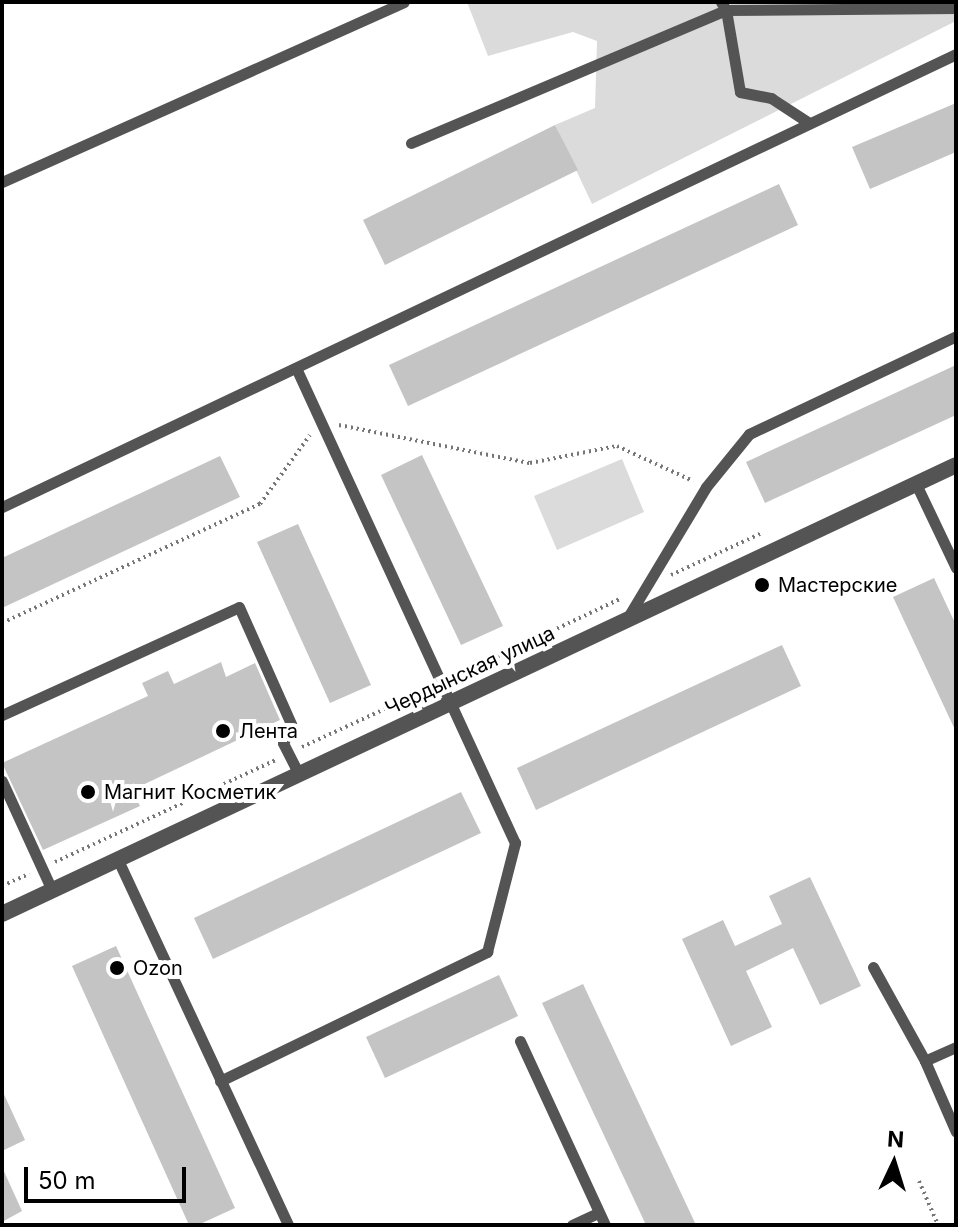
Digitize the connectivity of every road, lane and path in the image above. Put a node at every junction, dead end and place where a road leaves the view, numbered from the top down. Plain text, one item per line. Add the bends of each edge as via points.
1 (404, 2) edge
2 (724, 6) edge
3 (819, 7) edge
4 (956, 8) edge
5 (956, 54) edge
6 (809, 123) junction
7 (411, 143) dead end
8 (2, 182) edge
9 (956, 336) edge
10 (296, 368) junction
11 (320, 421) junction
12 (956, 465) edge
13 (916, 484) junction
14 (706, 487) junction
15 (2, 507) edge
16 (770, 529) dead end
17 (956, 568) edge
18 (641, 589) junction
19 (625, 622) junction
20 (2, 623) edge
21 (440, 683) junction
22 (450, 702) junction
23 (2, 715) edge
24 (289, 754) junction
25 (299, 774) junction
26 (2, 781) edge
27 (118, 860) junction
28 (42, 868) junction
29 (2, 886) edge
30 (52, 890) junction
31 (2, 914) edge
32 (873, 967) dead end
33 (520, 1041) dead end
34 (956, 1047) edge
35 (925, 1061) junction
36 (220, 1081) junction
37 (956, 1132) edge
38 (919, 1181) dead end
39 (598, 1213) junction
40 (288, 1225) edge
41 (572, 1225) edge
42 (605, 1225) edge
43 (938, 1225) edge

1 - 8 lane
2 - 3 lane
2 - 6 lane via 740,92 771,98
2 - 7 lane
3 - 4 lane
5 - 6 lane
6 - 10 lane
9 - 14 lane via 749,434
10 - 11 lane
10 - 15 lane
11 - 14 path via 530,463 617,446
11 - 20 path via 260,504
11 - 21 lane
12 - 13 street, Чердынская улица
13 - 17 lane
13 - 19 street, Чердынская улица
14 - 18 lane
16 - 18 path
18 - 19 lane
18 - 21 path
19 - 22 street, Чердынская улица
21 - 22 lane
21 - 24 path
22 - 25 street, Чердынская улица
22 - 36 lane via 515,843 487,952
23 - 24 lane via 239,607 292,726 283,743
24 - 25 lane
24 - 28 path
25 - 27 street, Чердынская улица
26 - 28 lane
27 - 30 street, Чердынская улица
27 - 36 lane
28 - 29 path
28 - 30 lane
30 - 31 street, Чердынская улица
32 - 35 lane
33 - 39 lane
34 - 35 lane
35 - 37 lane
36 - 40 lane
38 - 43 path
39 - 41 lane
39 - 42 lane

